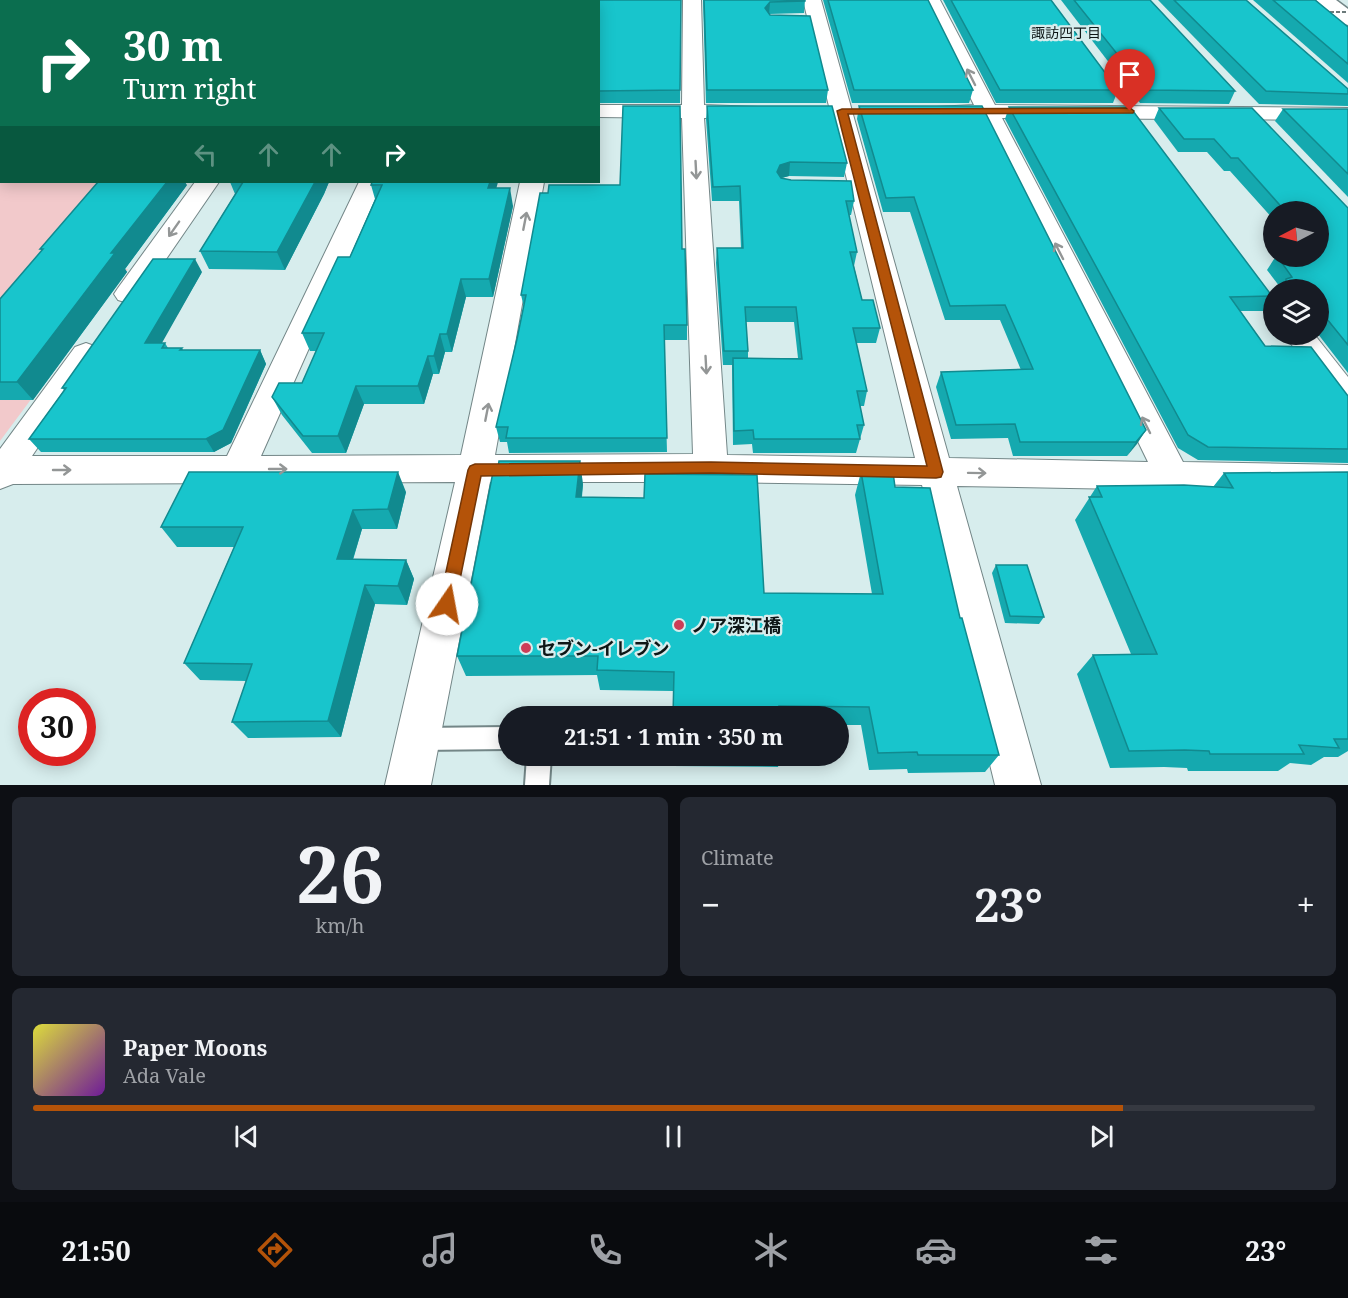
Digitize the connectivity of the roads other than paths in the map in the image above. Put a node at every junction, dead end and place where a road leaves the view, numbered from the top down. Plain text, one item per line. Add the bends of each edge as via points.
1 (692, 0) edge
2 (932, 0) edge
3 (1339, 0) edge
4 (1323, 6) edge
5 (1348, 7) edge
6 (809, 14) edge
7 (1348, 19) edge
8 (1236, 96) edge
9 (1123, 101) junction
10 (600, 111) edge
11 (693, 112) junction
12 (773, 112) edge
13 (921, 112) edge
14 (989, 112) junction
15 (1253, 113) junction
16 (1348, 114) edge
17 (1144, 130) edge
18 (1269, 130) edge
19 (206, 183) edge
20 (371, 183) edge
21 (532, 183) edge
22 (1307, 345) edge
23 (1348, 400) edge
24 (238, 468) junction
25 (711, 468) junction
26 (3, 469) edge
27 (475, 470) junction
28 (936, 472) junction
29 (1173, 477) junction
30 (1348, 479) edge
31 (498, 738) edge
32 (419, 739) junction
33 (538, 766) edge
34 (408, 785) edge
35 (537, 785) edge
36 (1018, 785) edge

1 - 11 street
14 -> 2 street
3 - 5 highway
4 - 7 highway
6 - 28 street via 842,111 849,186
8 - 15 street
9 - 14 street
9 - 15 street
9 - 17 street
10 - 11 street
11 - 12 street
11 -> 25 street
13 - 14 street
29 -> 14 street
15 - 16 street
15 - 18 street
19 -> 26 street
20 - 24 street
27 -> 21 street
22 - 23 street
26 -> 24 street
24 -> 27 street
25 - 27 street
25 - 28 street
27 - 32 street
28 -> 29 street
28 - 36 street
29 - 30 street
31 - 32 lane
32 - 34 street
33 - 35 lane

